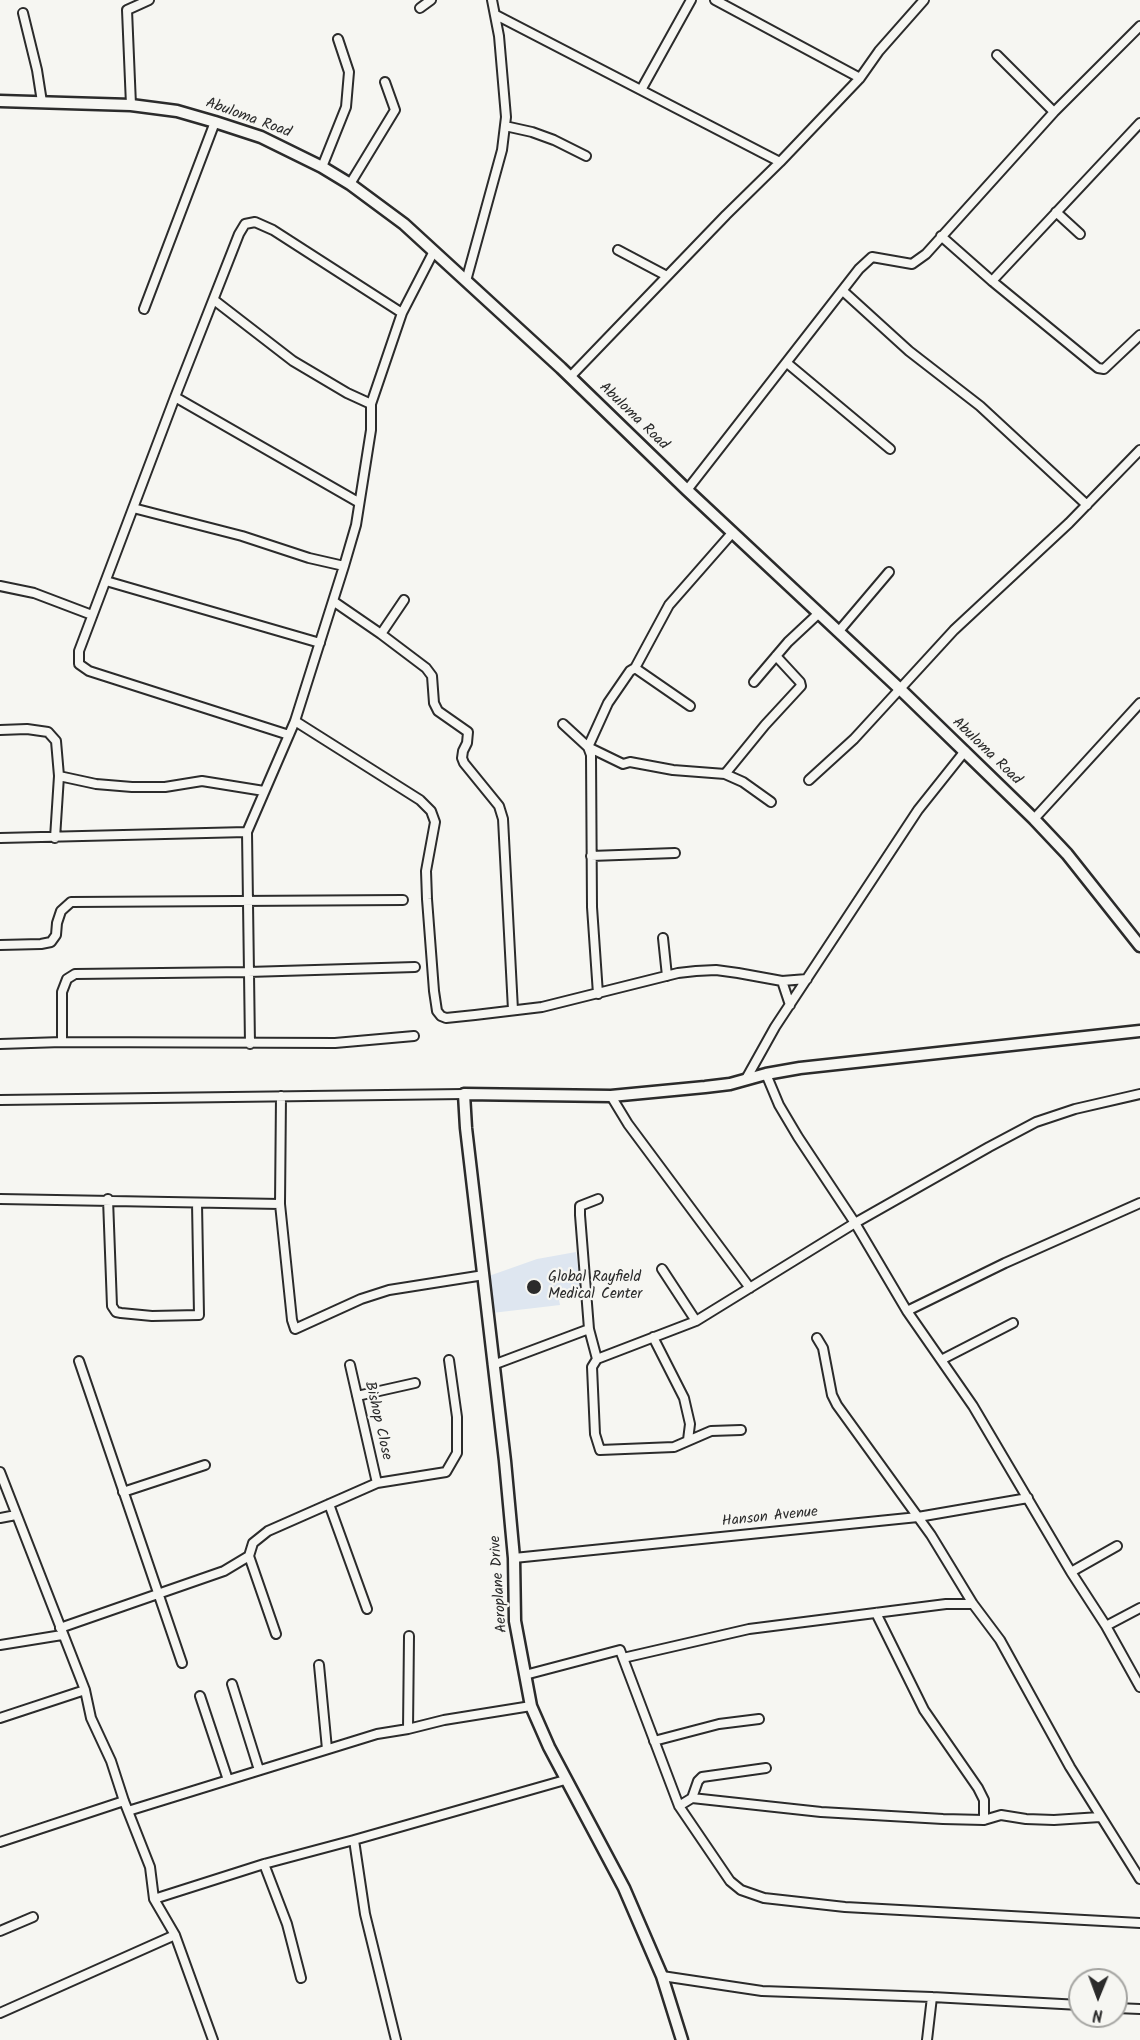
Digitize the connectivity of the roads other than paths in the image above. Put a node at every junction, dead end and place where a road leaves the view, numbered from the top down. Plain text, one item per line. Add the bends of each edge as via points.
1 (149, 0) edge
2 (431, 0) edge
3 (492, 0) edge
4 (691, 0) edge
5 (715, 0) edge
6 (924, 0) edge
7 (420, 8) dead end
8 (23, 13) dead end
9 (496, 15) junction
10 (1140, 26) edge
11 (338, 39) dead end
12 (997, 55) dead end
13 (860, 78) junction
14 (385, 82) dead end
15 (641, 90) junction
16 (0, 101) edge
17 (42, 102) junction
18 (131, 105) junction
19 (1054, 112) junction
20 (215, 122) junction
21 (1140, 123) edge
22 (505, 126) junction
23 (586, 156) dead end
24 (780, 162) junction
25 (322, 167) junction
26 (350, 184) junction
27 (1056, 212) junction
28 (1080, 234) dead end
29 (941, 236) junction
30 (618, 250) dead end
31 (434, 251) junction
32 (667, 276) junction
33 (466, 281) junction
34 (992, 281) junction
35 (843, 291) junction
36 (214, 300) junction
37 (144, 309) dead end
38 (402, 314) junction
39 (1140, 335) edge
40 (787, 363) junction
41 (570, 377) junction
42 (175, 397) junction
43 (371, 404) junction
44 (890, 449) dead end
45 (1140, 450) edge
46 (687, 490) junction
47 (358, 502) junction
48 (1087, 505) junction
49 (132, 508) junction
50 (733, 532) junction
51 (344, 566) junction
52 (889, 572) dead end
53 (106, 581) junction
54 (0, 586) edge
55 (404, 600) dead end
56 (333, 601) junction
57 (819, 612) junction
58 (92, 615) junction
59 (839, 631) junction
60 (381, 634) junction
61 (320, 643) junction
62 (776, 656) junction
63 (635, 668) junction
64 (754, 682) dead end
65 (901, 690) junction
66 (1140, 703) edge
67 (690, 706) dead end
68 (295, 721) junction
69 (563, 724) dead end
70 (0, 730) edge
71 (289, 735) junction
72 (588, 747) junction
73 (965, 752) junction
74 (725, 774) junction
75 (59, 776) junction
76 (809, 780) dead end
77 (264, 791) junction
78 (771, 802) dead end
79 (1034, 819) junction
80 (247, 832) junction
81 (0, 838) edge
82 (55, 838) junction
83 (675, 853) dead end
84 (591, 856) junction
85 (246, 900) junction
86 (403, 900) dead end
87 (663, 938) dead end
88 (0, 945) edge
89 (1140, 946) edge
90 (414, 967) dead end
91 (248, 972) junction
92 (667, 976) junction
93 (807, 979) junction
94 (782, 981) junction
95 (598, 994) junction
96 (790, 1005) junction
97 (513, 1010) junction
98 (1140, 1031) edge
99 (414, 1036) dead end
100 (62, 1042) junction
101 (0, 1044) edge
102 (249, 1044) junction
103 (766, 1074) junction
104 (746, 1079) junction
105 (464, 1094) junction
106 (1140, 1094) edge
107 (281, 1096) junction
108 (611, 1096) junction
109 (0, 1100) edge
110 (0, 1198) edge
111 (598, 1198) dead end
112 (108, 1199) junction
113 (197, 1203) junction
114 (1140, 1203) edge
115 (280, 1204) junction
116 (855, 1223) junction
117 (662, 1269) dead end
118 (483, 1275) junction
119 (750, 1288) junction
120 (907, 1311) junction
121 (696, 1321) junction
122 (1013, 1323) dead end
123 (589, 1329) junction
124 (653, 1337) junction
125 (817, 1338) dead end
126 (449, 1359) dead end
127 (597, 1359) junction
128 (941, 1360) junction
129 (79, 1361) dead end
130 (350, 1365) dead end
131 (493, 1365) junction
132 (415, 1383) dead end
133 (357, 1396) junction
134 (741, 1430) dead end
135 (688, 1440) junction
136 (205, 1465) dead end
137 (0, 1472) edge
138 (377, 1483) junction
139 (123, 1492) junction
140 (1028, 1498) junction
141 (329, 1504) junction
142 (16, 1515) junction
143 (918, 1517) junction
144 (0, 1518) edge
145 (1117, 1546) dead end
146 (249, 1556) junction
147 (513, 1558) junction
148 (1071, 1572) junction
149 (158, 1593) junction
150 (974, 1604) junction
151 (367, 1608) dead end
152 (1140, 1608) edge
153 (876, 1613) junction
154 (1106, 1626) junction
155 (61, 1631) junction
156 (276, 1634) dead end
157 (409, 1636) dead end
158 (0, 1645) edge
159 (623, 1658) junction
160 (182, 1663) dead end
161 (319, 1665) dead end
162 (525, 1675) junction
163 (232, 1684) dead end
164 (1140, 1686) edge
165 (85, 1690) junction
166 (200, 1696) dead end
167 (531, 1706) junction
168 (0, 1718) edge
169 (759, 1719) dead end
170 (408, 1729) junction
171 (654, 1741) junction
172 (327, 1749) junction
173 (766, 1768) dead end
174 (259, 1770) junction
175 (228, 1780) junction
176 (566, 1780) junction
177 (692, 1798) junction
178 (124, 1801) junction
179 (679, 1806) junction
180 (128, 1811) junction
181 (1100, 1817) junction
182 (984, 1820) junction
183 (354, 1840) junction
184 (0, 1842) edge
185 (264, 1864) junction
186 (1140, 1879) edge
187 (154, 1899) junction
188 (33, 1917) dead end
189 (1140, 1923) edge
190 (0, 1931) edge
191 (175, 1935) junction
192 (662, 1976) junction
193 (301, 1978) dead end
194 (932, 1997) junction
195 (1068, 2004) edge
196 (0, 2013) edge
197 (213, 2040) edge
198 (396, 2040) edge
199 (682, 2040) edge
200 (927, 2040) edge

1 - 18 street via 127,10
2 - 7 street
3 - 9 street
4 - 15 street
5 - 13 street
6 - 13 street
8 - 17 street
9 - 15 street
9 - 22 street
10 - 19 street
11 - 25 street via 349,72 346,107
12 - 19 street
13 - 24 street
14 - 26 street via 395,110
15 - 24 street
16 - 17 street, Abuloma Road
17 - 18 street, Abuloma Road
18 - 20 street, Abuloma Road via 177,111
19 - 29 street
20 - 25 street, Abuloma Road via 261,136
20 - 37 street
21 - 27 street
22 - 23 street via 554,140
22 - 33 street
24 - 32 street
25 - 26 street, Abuloma Road
26 - 31 street, Abuloma Road
27 - 28 street
27 - 34 street
29 - 34 street
29 - 35 street via 912,264 872,257
30 - 32 street
31 - 33 street, Abuloma Road
31 - 38 street
32 - 41 street
33 - 41 street, Abuloma Road
34 - 39 street via 1098,368 1104,369
35 - 40 street
35 - 48 street via 909,351 980,406
36 - 38 street via 239,234 245,224 255,222
36 - 42 street
36 - 43 street via 293,361
38 - 43 street
40 - 44 street
40 - 46 street
41 - 46 street, Abuloma Road
42 - 47 street
42 - 49 street
43 - 47 street via 371,430
45 - 48 street
46 - 50 street, Abuloma Road
47 - 51 street
48 - 65 street via 954,630
49 - 51 street
49 - 53 street
50 - 57 street, Abuloma Road
50 - 63 street via 669,605
51 - 56 street
52 - 59 street
53 - 58 street
53 - 61 street
54 - 58 street via 34,593
55 - 60 street
56 - 60 street
56 - 61 street
57 - 59 street, Abuloma Road
57 - 62 street
58 - 71 street via 79,651 79,664 89,671
59 - 65 street, Abuloma Road
60 - 97 street via 432,676 438,711 468,732 464,763 499,806 503,819
61 - 68 street
62 - 64 street
62 - 74 street via 801,686
63 - 67 street
63 - 72 street via 608,703
65 - 73 street, Abuloma Road
65 - 76 street
66 - 79 street
68 - 71 street
68 - 97 street via 420,800 431,811 435,822 426,871 426,899 437,1011 441,1016
69 - 72 street
70 - 75 street via 48,732 56,741
71 - 77 street
72 - 74 street via 623,764
72 - 84 street
73 - 79 street, Abuloma Road
73 - 93 street via 918,810
74 - 78 street
75 - 77 street via 132,787 202,781
75 - 82 street
77 - 80 street
79 - 89 street, Abuloma Road
80 - 82 street
80 - 85 street
81 - 82 street
83 - 84 street
84 - 95 street
85 - 86 street
85 - 88 street via 71,902 61,911 51,942
85 - 91 street
87 - 92 street
90 - 91 street
91 - 100 street via 75,974 67,979 62,992
91 - 102 street
92 - 94 street via 716,970
92 - 95 street
93 - 94 street
93 - 96 street
94 - 96 street
95 - 97 street
96 - 104 street
98 - 103 street via 878,1058
99 - 102 street via 335,1043
100 - 101 street
100 - 102 street
103 - 104 street
103 - 116 street via 793,1129
104 - 108 street
105 - 107 street
105 - 108 street
105 - 118 street, Aeroplane Drive
106 - 116 street via 1036,1122
107 - 109 street
107 - 115 street
108 - 119 street
110 - 112 street
111 - 123 street via 580,1206
112 - 113 street
112 - 113 street via 112,1305 121,1314 152,1316 199,1315
113 - 115 street
114 - 120 street
115 - 118 street via 295,1329 389,1290
116 - 119 street
116 - 120 street
117 - 121 street
118 - 131 street, Aeroplane Drive
119 - 121 street
120 - 128 street
121 - 124 street
122 - 128 street
123 - 127 street
123 - 131 street
124 - 127 street
124 - 135 street via 684,1398 690,1424
125 - 143 street via 837,1405
126 - 138 street via 457,1417 458,1453 453,1463 446,1472
127 - 135 street via 592,1367 593,1405 600,1450 674,1447
128 - 140 street
129 - 139 street
130 - 133 street, Bishop Close
131 - 147 street, Aeroplane Drive
132 - 133 street
133 - 138 street, Bishop Close
134 - 135 street via 711,1431
136 - 139 street
137 - 142 street
138 - 141 street
139 - 149 street
140 - 143 street, Hanson Avenue
140 - 148 street
141 - 146 street via 268,1531 252,1543
141 - 151 street
142 - 144 street
142 - 155 street
143 - 147 street, Hanson Avenue
143 - 150 street
145 - 148 street
146 - 149 street via 224,1570
146 - 156 street
147 - 162 street, Aeroplane Drive via 515,1621
148 - 154 street
149 - 155 street
149 - 160 street
150 - 153 street
150 - 181 street via 1000,1640
152 - 154 street
153 - 159 street via 749,1629
153 - 182 street via 924,1710 978,1788 984,1800
154 - 164 street
155 - 158 street
155 - 165 street
157 - 170 street
159 - 162 street via 621,1650
159 - 171 street
161 - 172 street
162 - 167 street, Aeroplane Drive
163 - 174 street
165 - 168 street
165 - 178 street via 91,1718
166 - 175 street
167 - 170 street
167 - 176 street, Aeroplane Drive
169 - 171 street via 719,1724
170 - 172 street
171 - 179 street
172 - 174 street
173 - 177 street via 702,1777
174 - 175 street
175 - 180 street
176 - 183 street
176 - 192 street, Aeroplane Drive via 624,1888
177 - 179 street
177 - 182 street via 821,1812
178 - 180 street
178 - 184 street
179 - 189 street via 730,1881 741,1890 764,1898
180 - 187 street via 150,1867
181 - 182 street via 1054,1820 1001,1815
181 - 186 street
183 - 185 street
183 - 198 street via 365,1914
185 - 187 street
185 - 193 street via 287,1924
187 - 191 street
188 - 190 street
191 - 196 street
191 - 197 street
192 - 194 street via 762,1991
192 - 199 street, Aeroplane Drive
194 - 195 street
194 - 200 street

